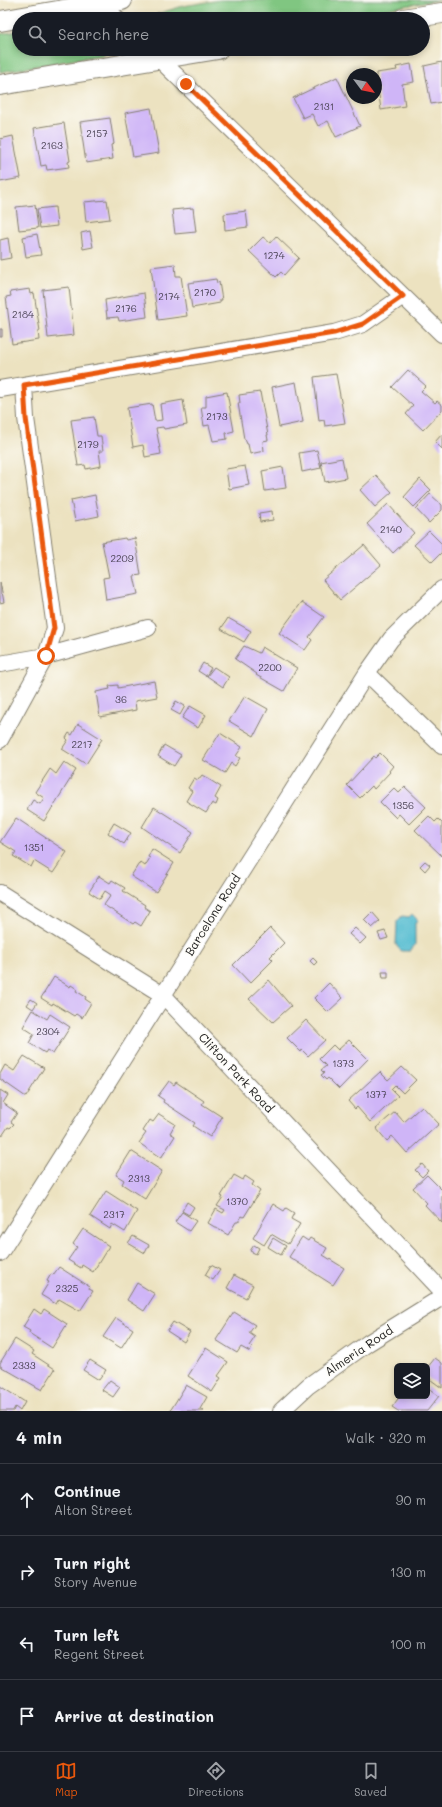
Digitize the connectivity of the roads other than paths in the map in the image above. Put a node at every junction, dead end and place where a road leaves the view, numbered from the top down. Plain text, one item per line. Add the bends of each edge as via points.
1 (122, 0) edge
2 (98, 2) edge
3 (46, 12) edge
4 (109, 12) edge
5 (442, 13) edge
6 (430, 15) edge
7 (12, 19) edge
8 (0, 21) edge
9 (144, 56) edge
10 (156, 56) edge
11 (0, 85) edge
12 (403, 296) junction
13 (442, 334) edge
14 (24, 385) junction
15 (0, 389) edge
16 (442, 589) edge
17 (148, 628) dead end
18 (46, 656) junction
19 (0, 664) edge
20 (366, 673) junction
21 (0, 740) edge
22 (442, 746) edge
23 (0, 893) edge
24 (163, 995) junction
25 (0, 1253) edge
26 (442, 1291) edge
27 (442, 1297) edge
28 (281, 1411) edge

1 - 2 street
2 - 3 street
2 - 4 street
5 - 6 street
7 - 8 street
9 - 11 street
10 - 12 street
12 - 13 street
12 - 14 street via 363,324 334,333
14 - 15 street
14 - 18 street via 26,418 54,628
16 - 20 street, Barcelona Road via 391,639
17 - 18 street
18 - 19 street
18 - 21 street
20 - 22 street
20 - 24 street, Barcelona Road
23 - 24 street, Clifton Park Road
24 - 25 street, Barcelona Road
24 - 26 street, Clifton Park Road
27 - 28 street, Almeria Road via 362,1347 308,1386

